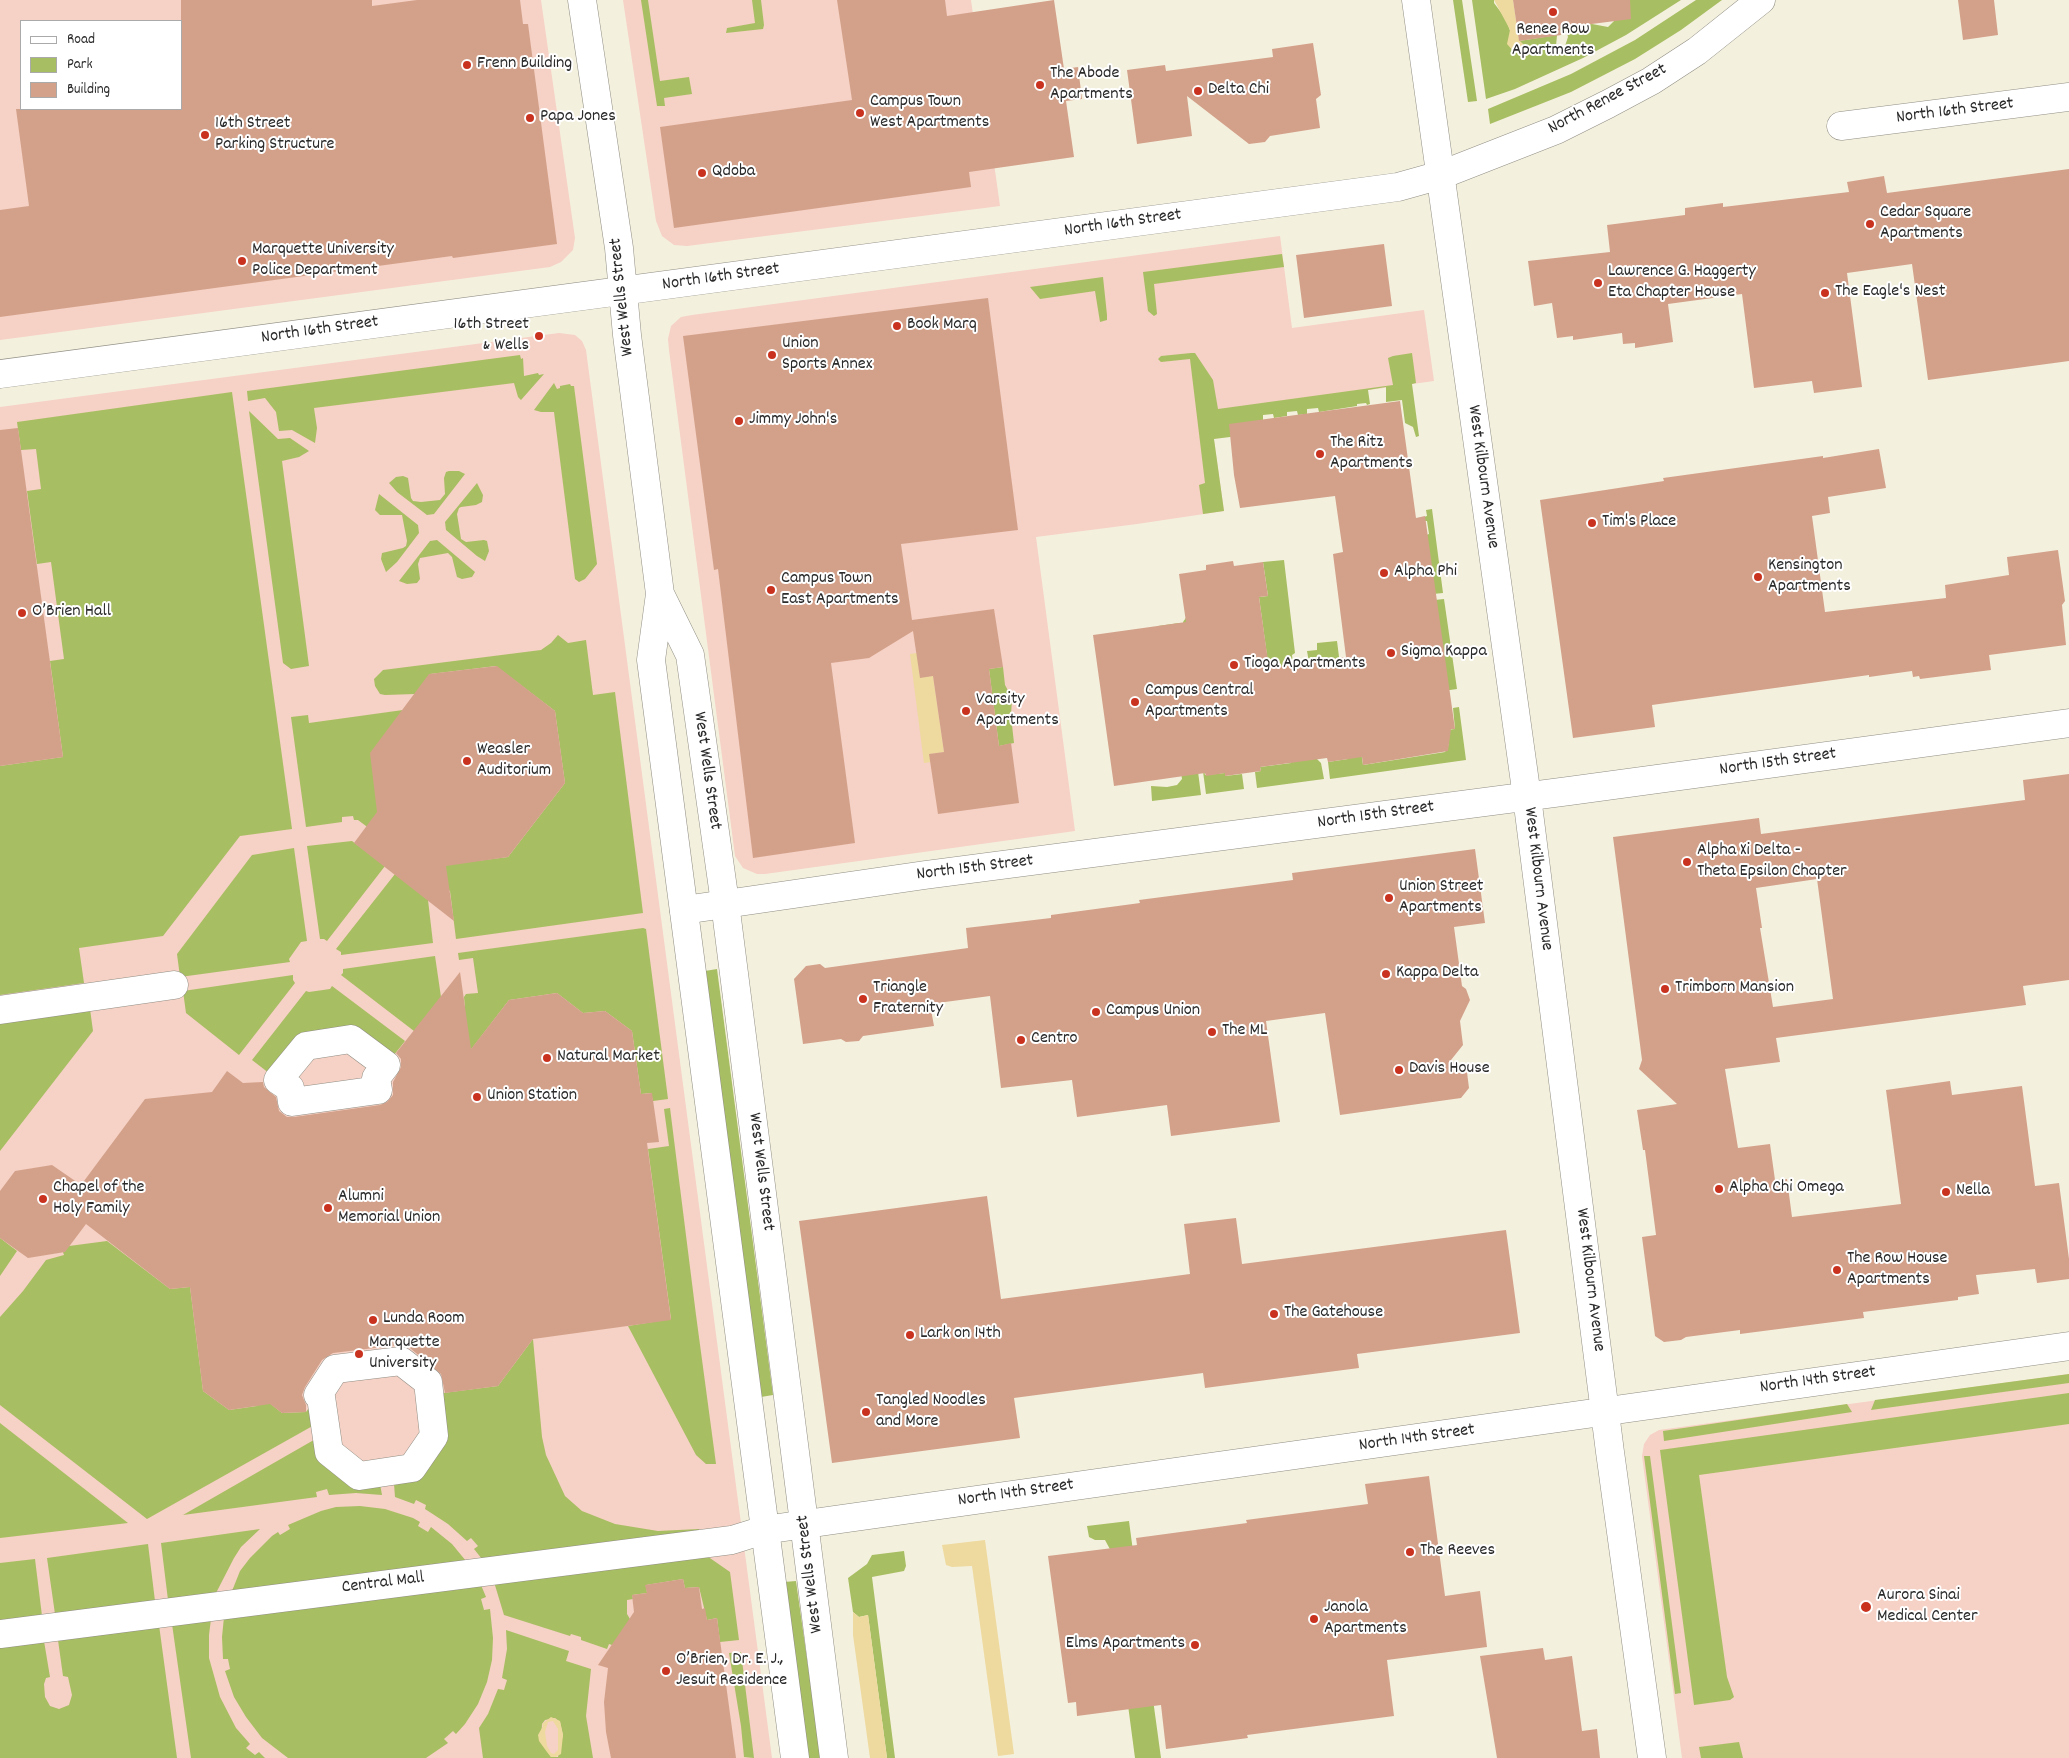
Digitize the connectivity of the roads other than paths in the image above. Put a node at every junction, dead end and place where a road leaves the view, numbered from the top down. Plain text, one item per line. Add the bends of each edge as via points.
1 (582, 0) edge
2 (1416, 0) edge
3 (1761, 0) edge
4 (2069, 97) edge
5 (1841, 126) dead end
6 (1441, 175) junction
7 (623, 291) junction
8 (0, 374) edge
9 (660, 594) junction
10 (2069, 723) edge
11 (1527, 797) junction
12 (725, 903) junction
13 (684, 910) junction
14 (174, 985) dead end
15 (0, 1010) edge
16 (2069, 1346) edge
17 (428, 1382) joint
18 (1606, 1412) junction
19 (805, 1524) junction
20 (764, 1530) junction
21 (0, 1634) edge
22 (795, 1758) edge
23 (834, 1758) edge
24 (1652, 1758) edge

1 - 7 street, West Wells Street
2 - 6 street, West Kilbourn Avenue
3 - 6 street, North Renee Street via 1697,51 1652,81 1556,130
4 - 5 street, North 16th Street
6 - 7 street, North 16th Street via 1398,187
6 - 11 street, West Kilbourn Avenue
7 - 8 street, North 16th Street
7 - 9 street, West Wells Street
9 - 12 street, West Wells Street via 690,654
9 - 13 street, West Wells Street via 651,660
10 - 11 street, North 15th Street
11 - 12 street, North 15th Street
11 - 18 street, West Kilbourn Avenue
12 - 13 street, North 15th Street
12 - 19 street, West Wells Street
13 - 20 street, West Wells Street
14 - 15 street
16 - 18 street, North 14th Street
17 - 17 street via 434,1436 412,1468 359,1476 328,1452 321,1397 318,1395 334,1369 401,1361
18 - 19 street, North 14th Street
18 - 24 street, West Kilbourn Avenue
19 - 20 street, North 14th Street
19 - 23 street, West Wells Street
20 - 21 street, Central Mall via 732,1540
20 - 22 street, West Wells Street

